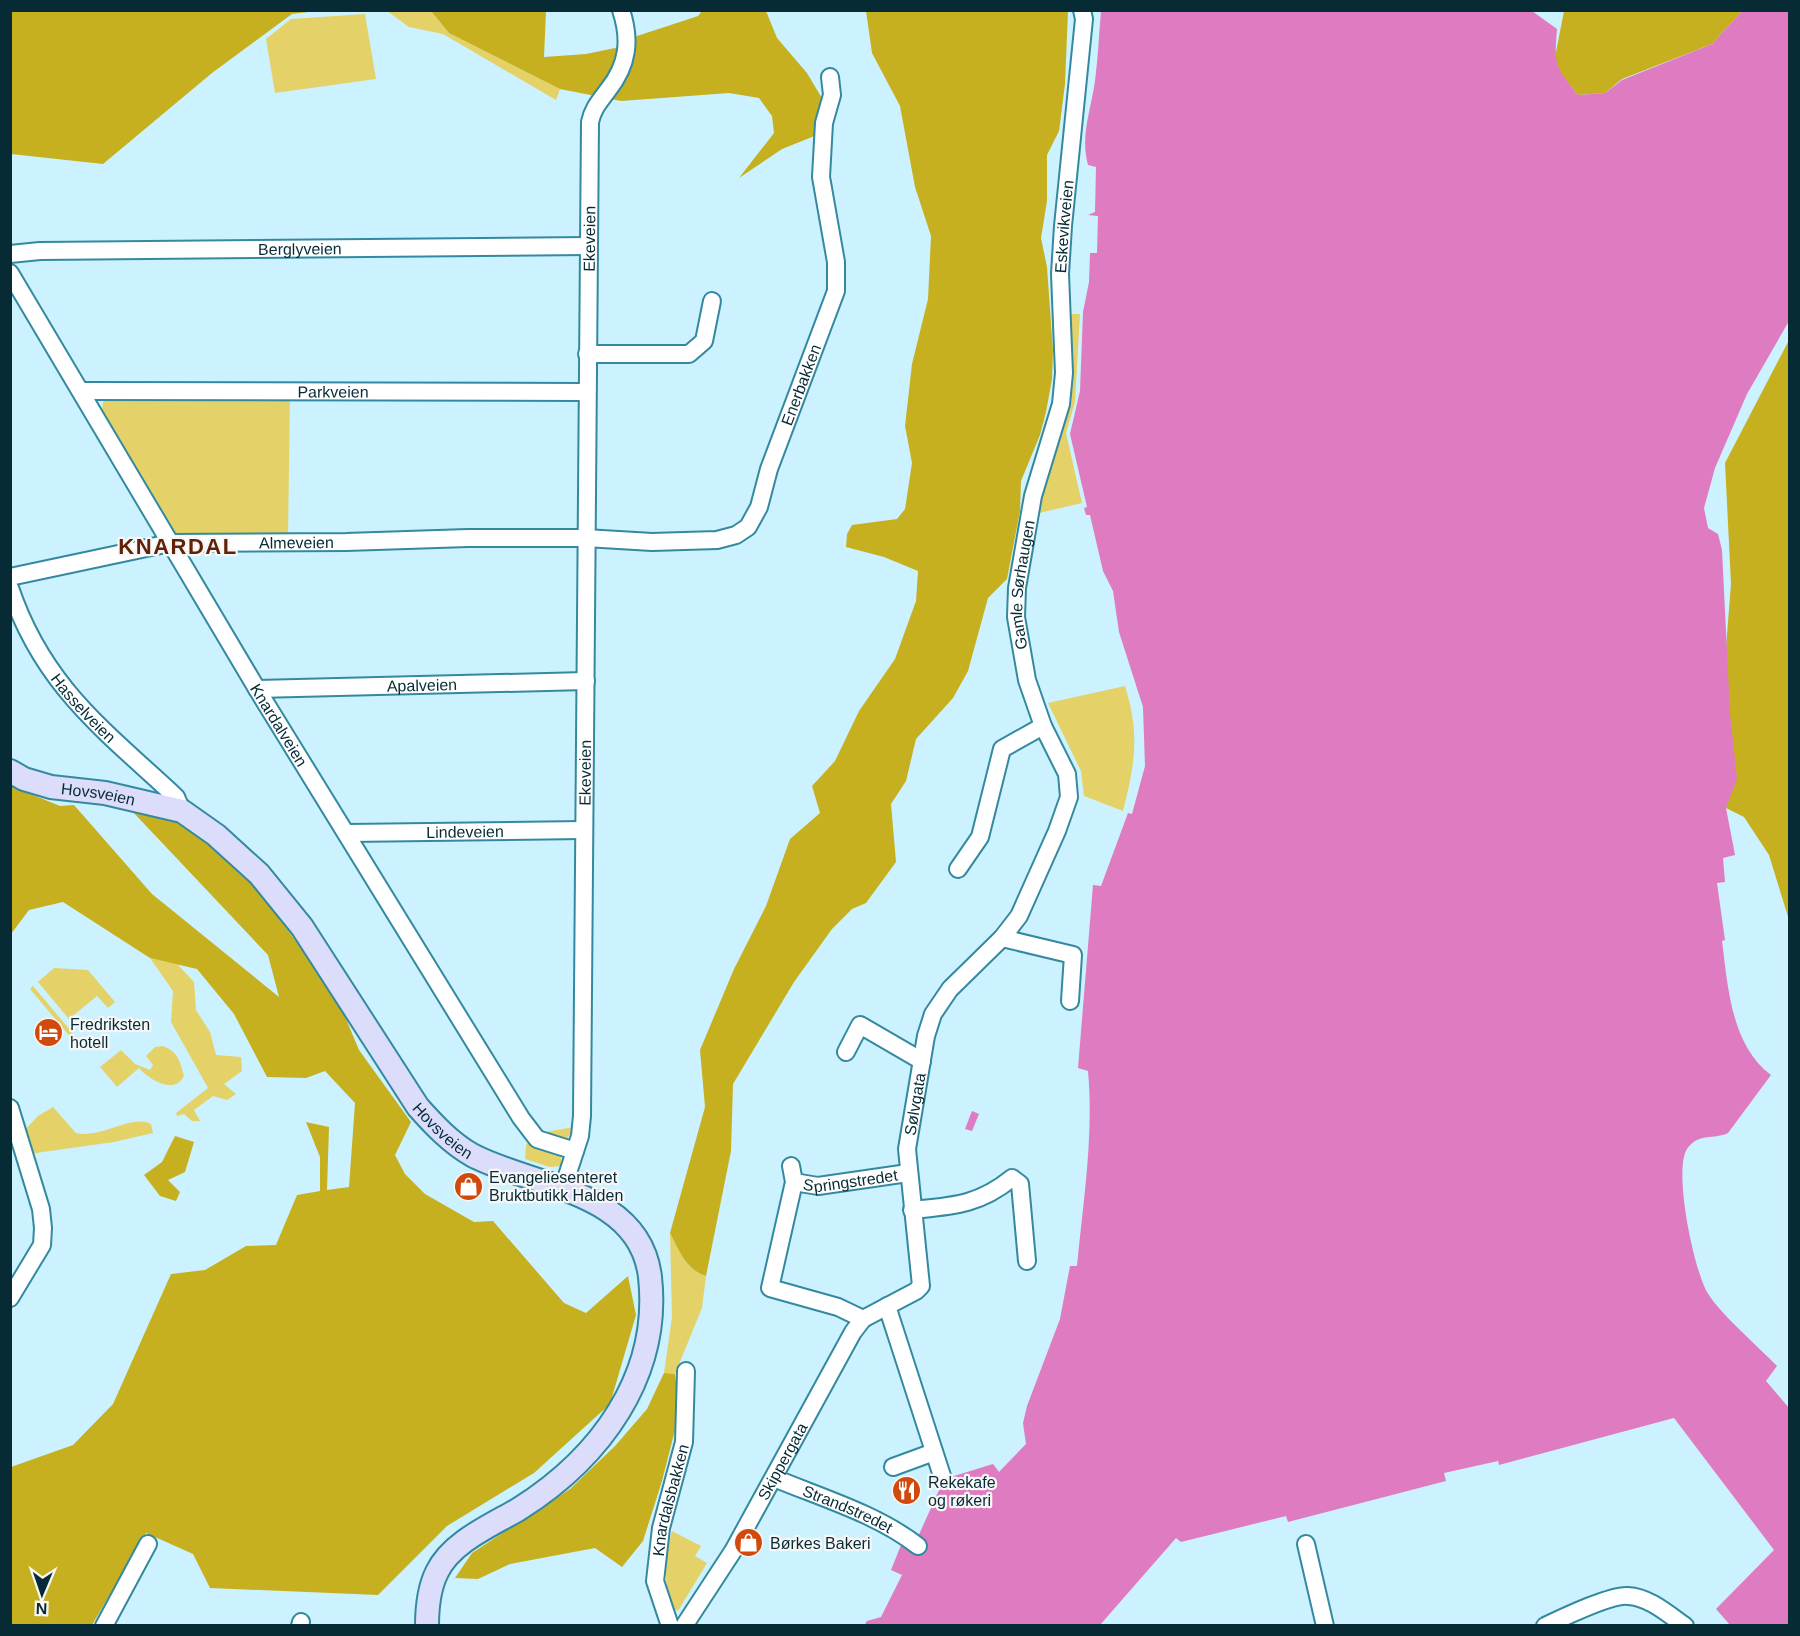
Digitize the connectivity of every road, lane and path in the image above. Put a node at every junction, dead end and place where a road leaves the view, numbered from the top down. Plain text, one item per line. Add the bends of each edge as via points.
1 (621, 10) edge
2 (1082, 10) edge
3 (830, 77) dead end
4 (588, 246) junction
5 (10, 254) edge
6 (10, 273) edge
7 (712, 300) dead end
8 (586, 354) junction
9 (81, 391) junction
10 (586, 392) junction
11 (1048, 443) joint
12 (585, 538) junction
13 (170, 543) junction
14 (10, 577) edge
15 (10, 588) edge
16 (586, 681) junction
17 (257, 689) junction
18 (1043, 726) junction
19 (10, 771) edge
20 (182, 811) junction
21 (584, 830) junction
22 (347, 833) junction
23 (958, 868) dead end
24 (1002, 938) junction
25 (942, 1000) joint
26 (1070, 1001) dead end
27 (846, 1052) dead end
28 (922, 1060) junction
29 (10, 1108) edge
30 (575, 1151) junction
31 (908, 1173) junction
32 (563, 1188) junction
33 (912, 1210) junction
34 (1027, 1261) dead end
35 (916, 1291) joint
36 (10, 1298) edge
37 (887, 1306) junction
38 (863, 1319) junction
39 (686, 1371) dead end
40 (934, 1452) junction
41 (893, 1467) dead end
42 (774, 1478) junction
43 (943, 1479) dead end
44 (1306, 1544) dead end
45 (148, 1545) dead end
46 (918, 1546) dead end
47 (104, 1626) edge
48 (427, 1626) edge
49 (670, 1626) edge
50 (684, 1626) edge
51 (1325, 1626) edge
52 (1545, 1626) edge
53 (1685, 1626) edge

1 - 4 street, Ekeveien via 629,42 626,58 616,80 592,111 590,122
2 - 11 street, Eskevikveien via 1060,274 1064,373 1061,404
3 - 12 street, Enerbakken via 832,95 824,123 821,177 837,267 836,291 754,518 736,535 717,540
4 - 5 street, Berglyveien
4 - 8 street, Ekeveien
6 - 9 street, Knardalveien
7 - 8 street via 704,341 689,354
8 - 10 street, Ekeveien
9 - 10 street, Parkveien
9 - 13 street, Knardalveien
10 - 12 street, Ekeveien
11 - 18 street, Gamle Sørhaugen via 1033,496 1016,616 1027,680
12 - 13 street, Almeveien
12 - 16 street, Ekeveien
13 - 14 street, Almeveien
13 - 17 street, Knardalveien
15 - 20 street, Hasselveien via 33,645 54,677 80,707 176,797
16 - 17 street, Apalveien
16 - 21 street, Ekeveien
17 - 22 street, Knardalveien
18 - 23 street via 1002,749 980,837
18 - 24 street, Gamle Sørhaugen via 1067,774 1069,797 1032,889 1019,916
19 - 20 street, Hovsveien via 51,787 105,793
20 - 32 street, Hovsveien via 216,835 276,893 333,972 418,1107 438,1130 474,1155
21 - 22 street, Lindeveien
21 - 30 street, Ekeveien via 582,1116
22 - 30 street, Knardalveien via 532,1133
24 - 25 street, Gamle Sørhaugen
24 - 26 street via 1073,955
25 - 28 street, Sølvgata via 933,1014
27 - 28 street via 860,1025
28 - 31 street, Sølvgata via 907,1149
29 - 36 street via 43,1227 42,1245
30 - 32 street, Ekeveien
31 - 33 street, Sølvgata
31 - 38 street, Springstredet via 818,1186 792,1174 770,1288 838,1307
32 - 48 street, Hovsveien via 603,1206 632,1233 644,1255 652,1297 642,1369 607,1429 576,1463 548,1488 450,1555 437,1571
33 - 34 street via 981,1199 1012,1178 1020,1184
33 - 35 street, Sølvgata via 921,1286
35 - 37 street, Skippergata
37 - 38 street, Skippergata
37 - 40 street
38 - 42 street, Skippergata
39 - 49 street, Knardalsbakken via 684,1442 661,1528 655,1581
40 - 41 street
40 - 43 street
42 - 46 street, Strandstredet via 870,1518
42 - 50 street, Skippergata
44 - 51 street
45 - 47 street
52 - 53 street via 1628,1595 1659,1607

